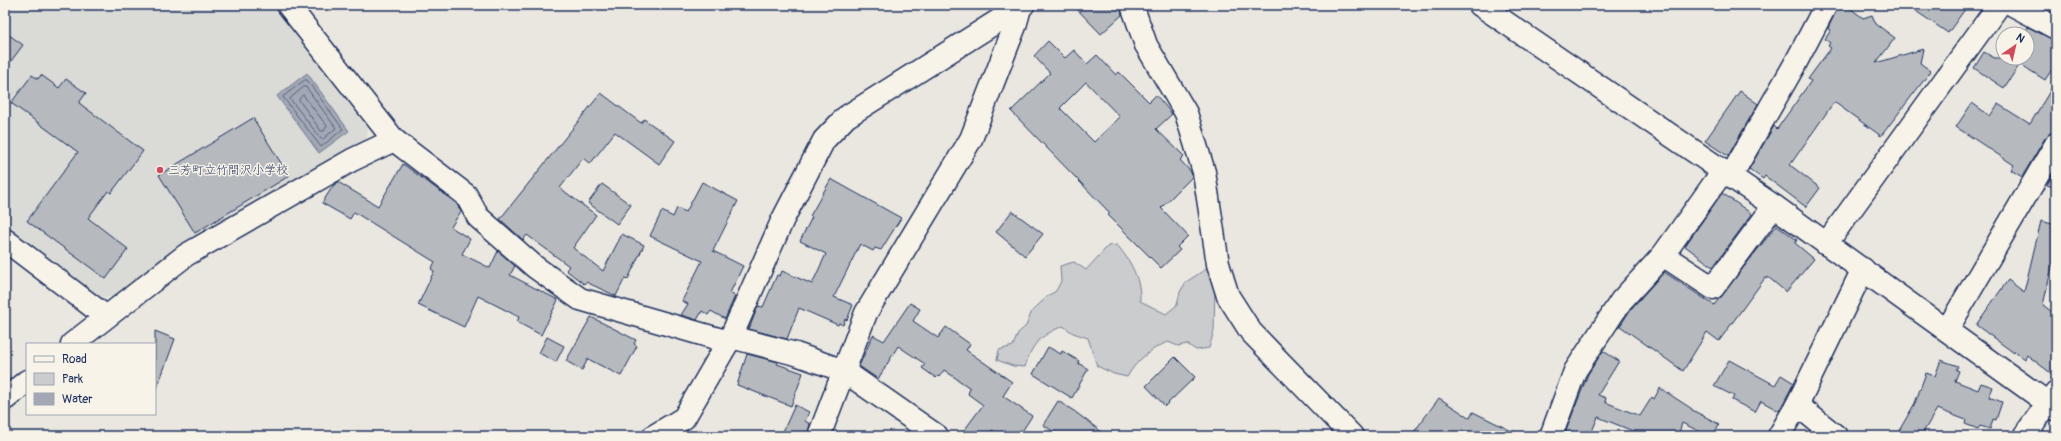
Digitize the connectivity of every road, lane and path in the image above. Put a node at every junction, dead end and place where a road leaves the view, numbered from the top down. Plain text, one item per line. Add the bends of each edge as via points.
1 (288, 5) edge
2 (1132, 5) edge
3 (1480, 5) edge
4 (1826, 5) edge
5 (1999, 5) edge
6 (2013, 5) edge
7 (1021, 6) edge
8 (2056, 28) edge
9 (394, 140) junction
10 (2056, 144) edge
11 (1727, 174) junction
12 (1774, 206) junction
13 (5, 240) edge
14 (1826, 244) junction
15 (1663, 255) junction
16 (1863, 269) junction
17 (105, 316) junction
18 (1947, 330) junction
19 (730, 340) junction
20 (73, 343) edge
21 (844, 371) junction
22 (26, 382) edge
23 (5, 399) edge
24 (2053, 401) edge
25 (1797, 405) junction
26 (690, 408) junction
27 (654, 436) edge
28 (688, 436) edge
29 (819, 436) edge
30 (937, 436) edge
31 (1352, 436) edge
32 (1551, 436) edge
33 (1779, 436) edge
34 (1836, 436) edge
35 (2024, 436) edge

1 - 9 street
2 - 31 street via 1146,45 1186,113 1204,172 1218,264 1228,296 1251,332
3 - 11 street
4 - 11 street via 1795,64
5 - 14 street
6 - 8 street
7 - 19 street via 846,117 824,140 783,219
7 - 21 street via 971,139 866,313
9 - 17 street via 352,160 186,255
9 - 19 street via 466,196 478,217 524,258 580,299
10 - 18 street
11 - 12 street
11 - 15 street
12 - 14 street
12 - 15 street via 1713,288
13 - 17 street
14 - 16 street
15 - 32 street via 1622,301 1575,371
16 - 18 street
16 - 25 street
17 - 20 street
18 - 24 street
19 - 21 street via 796,354
19 - 26 street
21 - 29 street
21 - 30 street
22 - 23 street
24 - 35 street
25 - 33 street
25 - 34 street
26 - 27 street via 678,423
26 - 28 street via 693,425

